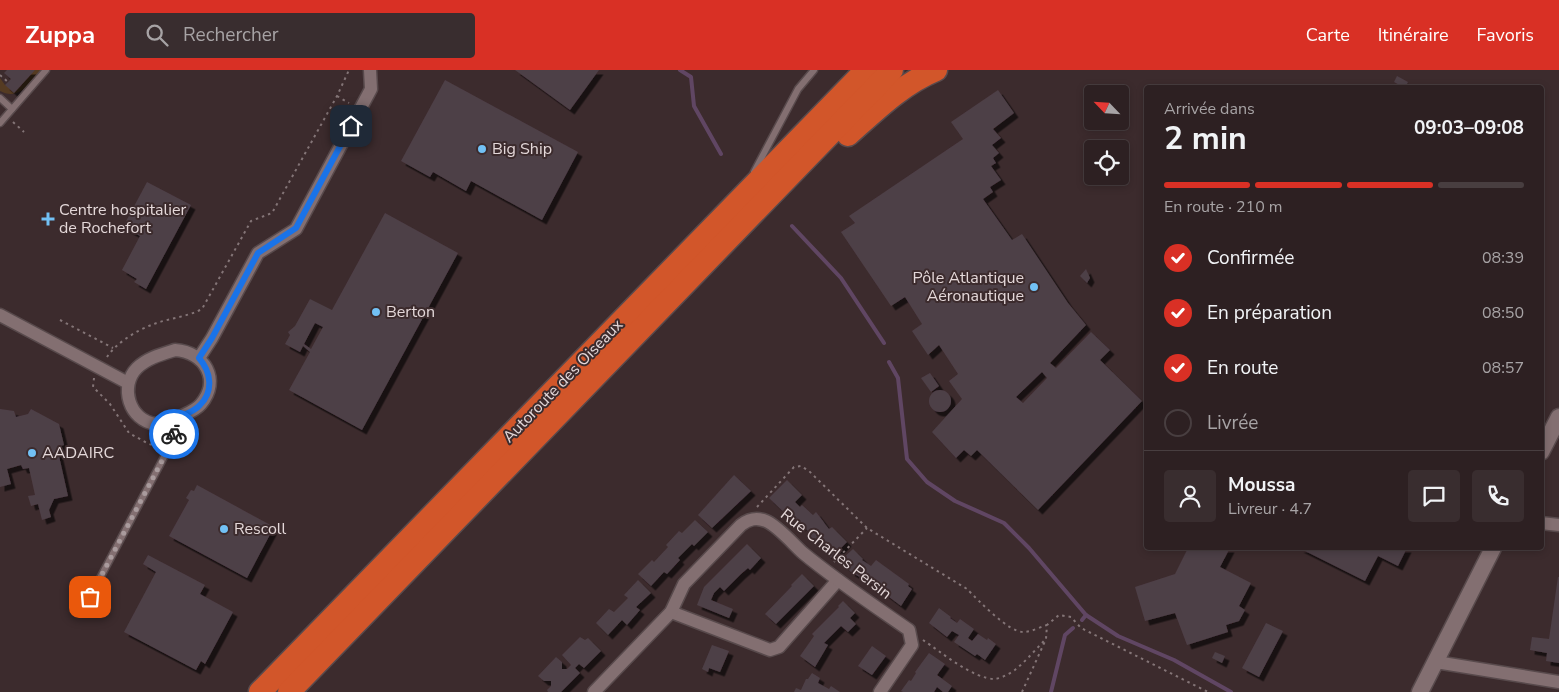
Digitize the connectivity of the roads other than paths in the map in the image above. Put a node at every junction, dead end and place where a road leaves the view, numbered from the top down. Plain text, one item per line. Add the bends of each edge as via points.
1 (46, 70) edge
2 (370, 70) edge
3 (814, 70) edge
4 (866, 70) edge
5 (892, 70) edge
6 (936, 70) edge
7 (0, 98) edge
8 (12, 108) junction
9 (0, 122) edge
10 (739, 201) junction
11 (696, 271) junction
12 (0, 315) edge
13 (199, 358) junction
14 (128, 383) junction
15 (1559, 416) edge
16 (175, 419) junction
17 (1544, 446) edge
18 (1544, 522) edge
19 (1559, 525) edge
20 (1492, 550) edge
21 (838, 580) junction
22 (90, 597) dead end
23 (671, 612) junction
24 (1436, 662) junction
25 (1559, 682) edge
26 (260, 692) edge
27 (289, 692) edge
28 (594, 692) edge
29 (880, 692) edge
30 (1420, 692) edge

1 - 8 lane
2 - 13 street via 371,89 296,228 258,253
3 - 10 lane via 798,89
4 - 10 highway, Autoroute des Oiseaux
5 - 11 highway, Autoroute des Oiseaux
6 - 11 highway via 891,97
7 - 8 lane
8 - 9 lane
10 - 26 highway, Autoroute des Oiseaux
11 - 27 highway, Autoroute des Oiseaux
12 - 14 street
13 - 14 street via 175,350 138,367
13 - 16 street via 207,368 210,380 207,393 201,405
14 - 16 street via 130,405 140,417 157,424
15 - 17 street
16 - 22 lane via 173,440
18 - 19 street
20 - 24 street
21 - 23 street via 779,647 770,650
21 - 23 street, Rue Charles Persin via 768,521 753,519 741,525 684,584
21 - 29 street, Rue Charles Persin via 909,630 912,645
23 - 28 street, Rue Charles Persin
24 - 25 street
24 - 30 street

